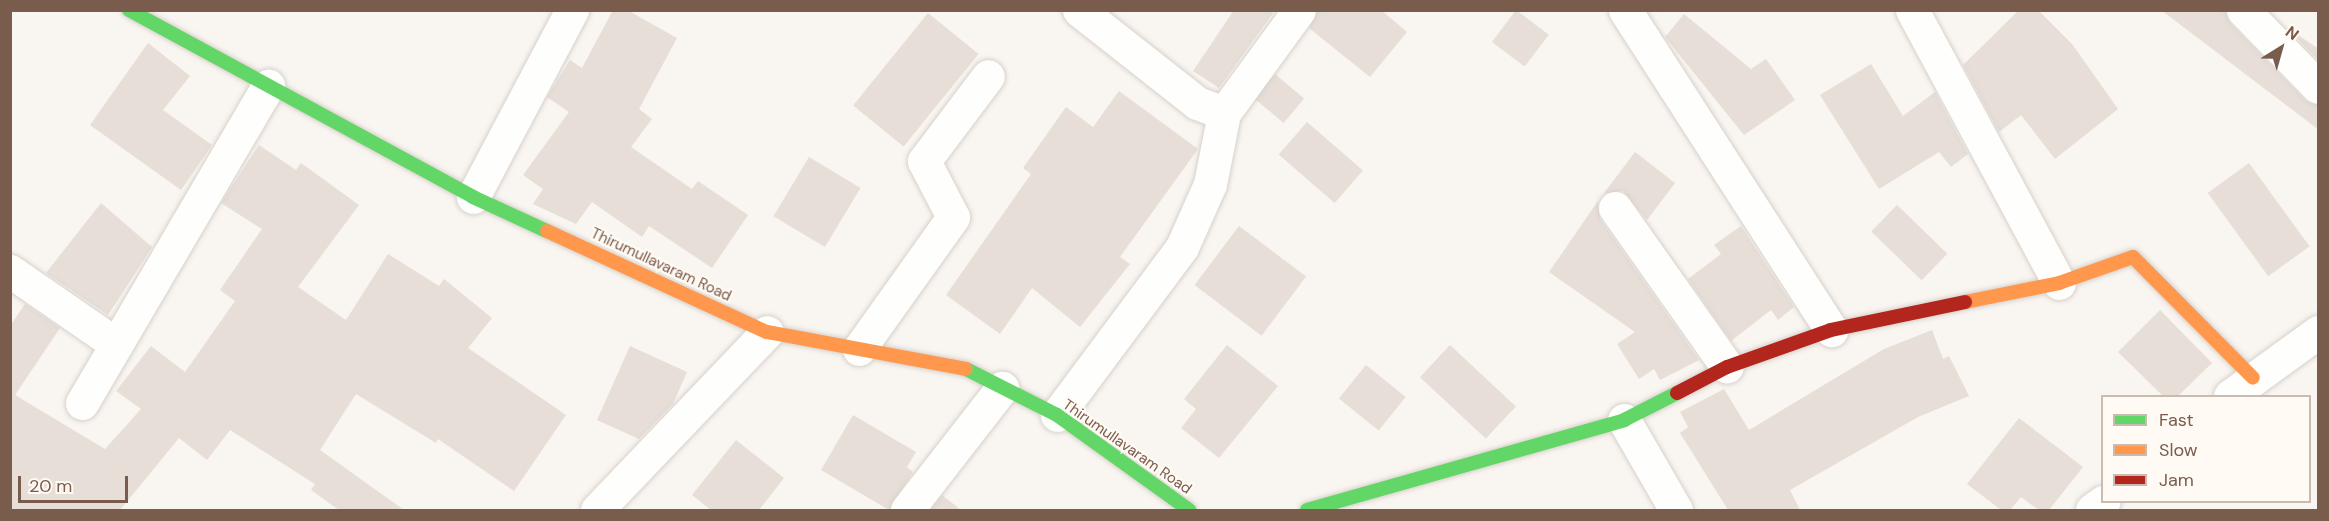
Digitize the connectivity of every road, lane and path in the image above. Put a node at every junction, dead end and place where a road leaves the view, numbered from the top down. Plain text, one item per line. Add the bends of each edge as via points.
1 (129, 10) edge
2 (572, 10) edge
3 (1079, 10) edge
4 (1299, 10) edge
5 (1625, 10) edge
6 (1912, 10) edge
7 (2243, 10) edge
8 (988, 76) dead end
9 (268, 86) junction
10 (2319, 87) edge
11 (1224, 113) junction
12 (473, 197) junction
13 (1615, 208) dead end
14 (10, 271) edge
15 (2059, 282) junction
16 (1832, 330) junction
17 (767, 332) junction
18 (2319, 332) edge
19 (116, 344) junction
20 (860, 349) junction
21 (1727, 367) junction
22 (2242, 387) edge
23 (1002, 388) junction
24 (82, 402) dead end
25 (1057, 415) junction
26 (1624, 420) junction
27 (597, 510) edge
28 (907, 510) edge
29 (1189, 510) edge
30 (1307, 510) edge
31 (1676, 510) edge

1 - 9 street, Thirumullavaram Road
2 - 12 street
3 - 11 street via 1197,103
4 - 11 street
5 - 16 street
6 - 15 street
7 - 10 street
8 - 20 street via 924,161 953,217
9 - 12 street, Thirumullavaram Road
9 - 19 street
11 - 25 street via 1210,184 1182,247
12 - 17 street, Thirumullavaram Road
13 - 21 street
14 - 19 street
15 - 16 street
15 - 22 street via 2133,257
16 - 21 street
17 - 20 street, Thirumullavaram Road
17 - 27 street
18 - 22 street
19 - 24 street
20 - 23 street, Thirumullavaram Road via 963,368
21 - 26 street
23 - 25 street, Thirumullavaram Road
23 - 28 street
25 - 29 street, Thirumullavaram Road
26 - 30 street
26 - 31 street

